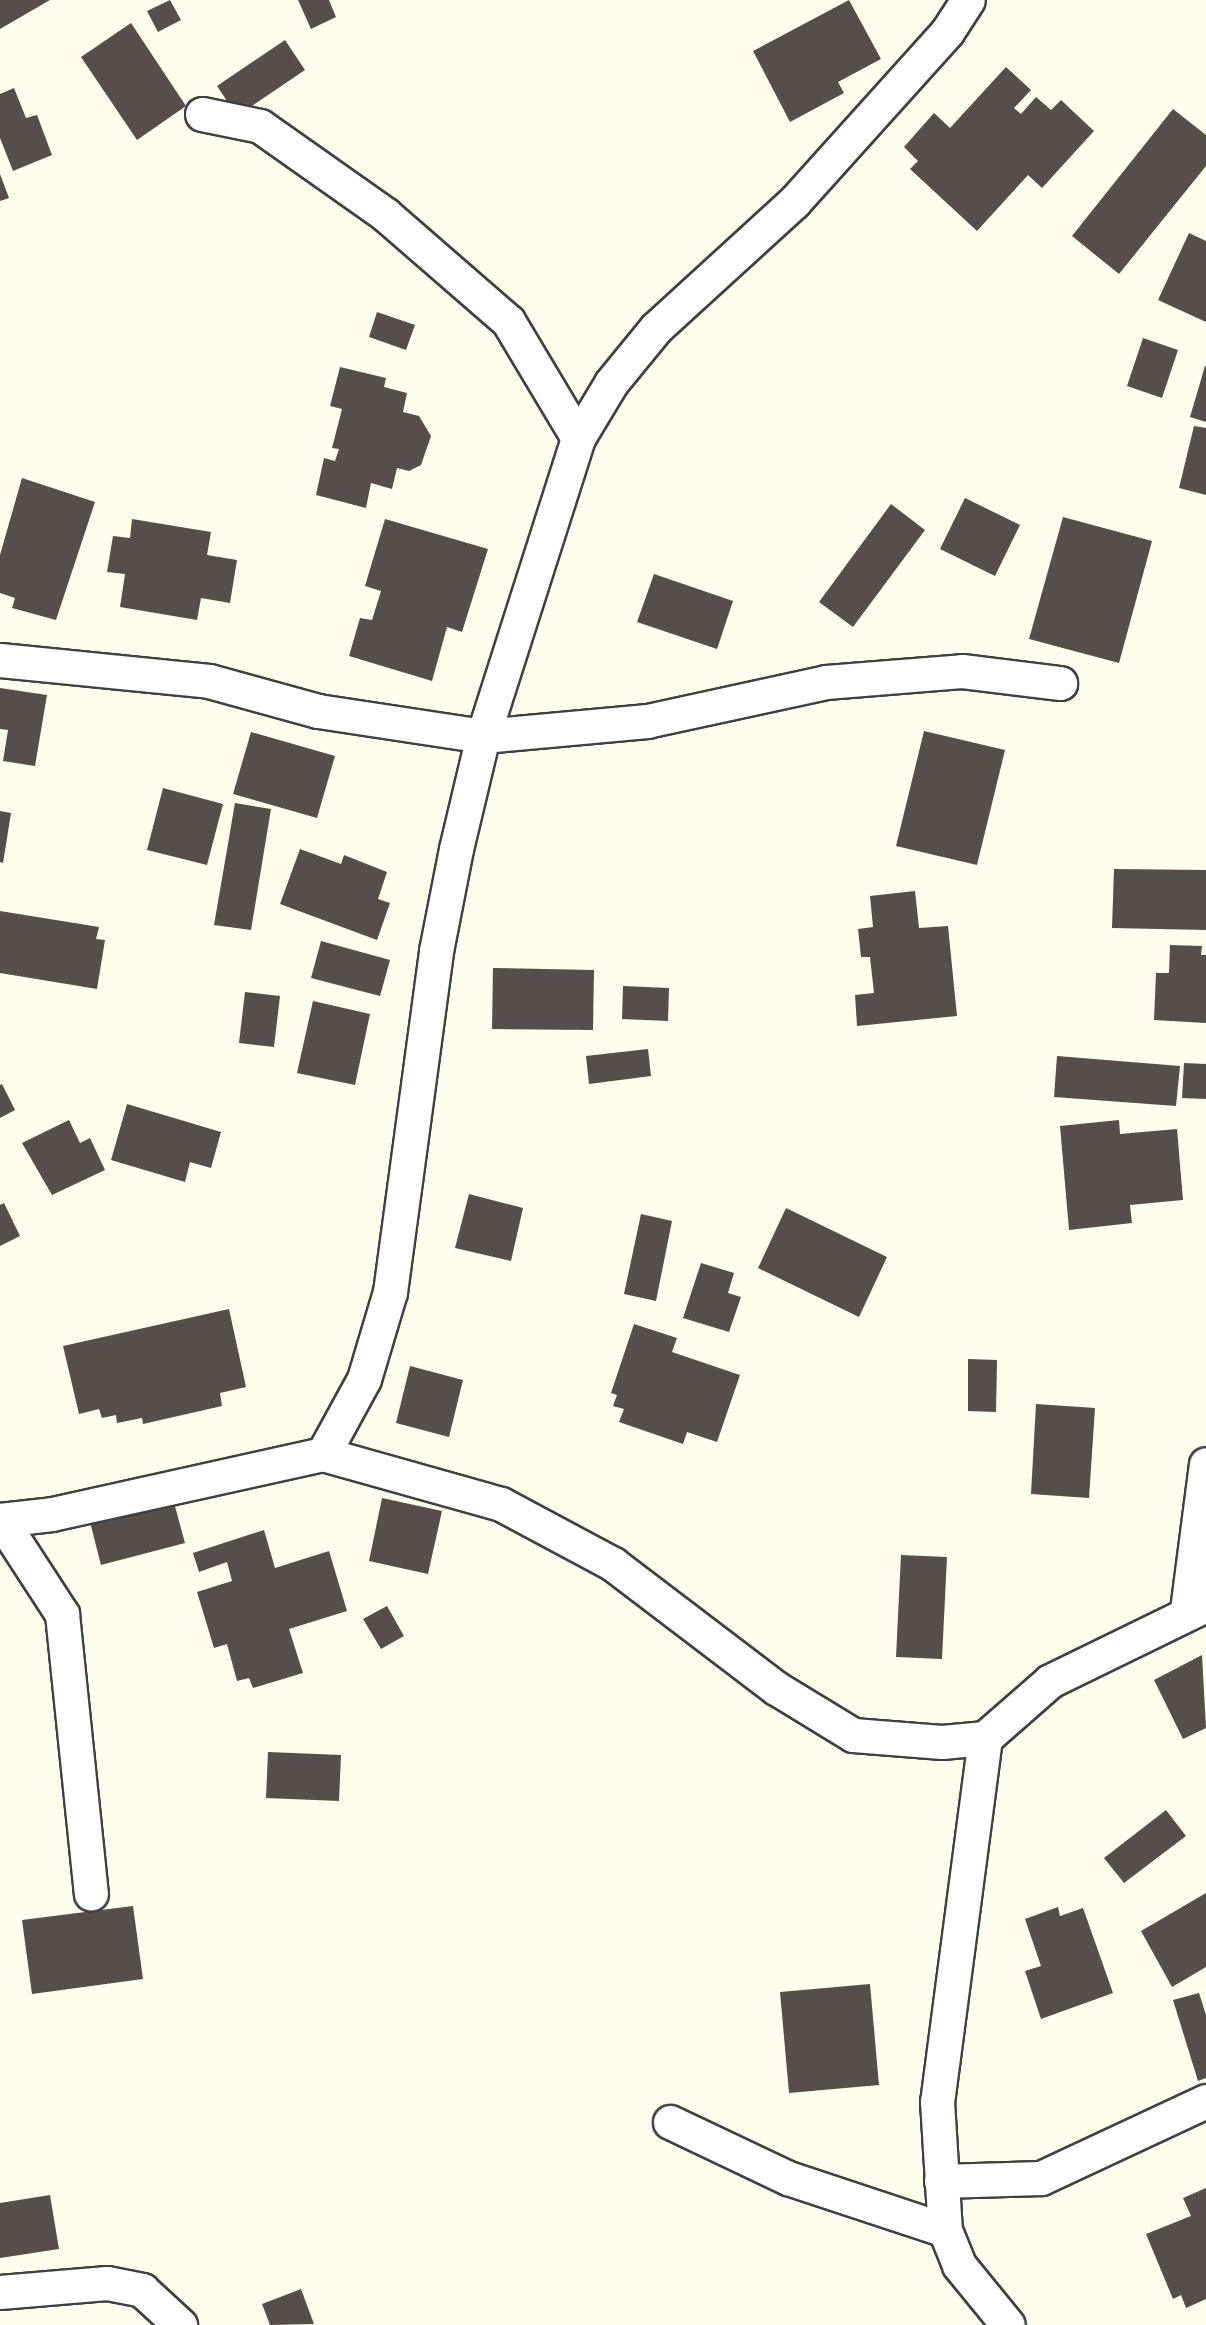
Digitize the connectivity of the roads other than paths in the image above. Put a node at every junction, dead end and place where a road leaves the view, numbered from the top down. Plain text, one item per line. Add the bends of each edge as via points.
1 (968, 0) edge
2 (202, 114) dead end
3 (578, 438) junction
4 (0, 660) edge
5 (1060, 683) dead end
6 (483, 736) junction
7 (323, 1454) junction
8 (1206, 1464) edge
9 (1, 1520) edge
10 (1197, 1608) edge
11 (985, 1738) junction
12 (91, 1893) dead end
13 (1206, 2101) edge
14 (670, 2122) dead end
15 (941, 2181) junction
16 (945, 2230) junction
17 (0, 2292) edge
18 (180, 2325) edge
19 (1008, 2325) edge

1 - 3 street via 947,32 794,202 656,328 611,383
2 - 3 street via 260,126 386,215 508,321
3 - 6 street
4 - 6 street via 209,681 318,711
5 - 6 street via 962,671 826,682 647,721
6 - 7 street via 436,951 390,1292 364,1379
7 - 9 street
7 - 11 street via 501,1504 613,1564 776,1688 853,1735 942,1742
8 - 10 street
9 - 12 street via 62,1614
10 - 11 street via 1050,1681
11 - 15 street via 937,2101
13 - 15 street via 1041,2178
14 - 16 street via 788,2178
15 - 16 street
16 - 19 street via 959,2265
17 - 18 street via 106,2283 141,2290

